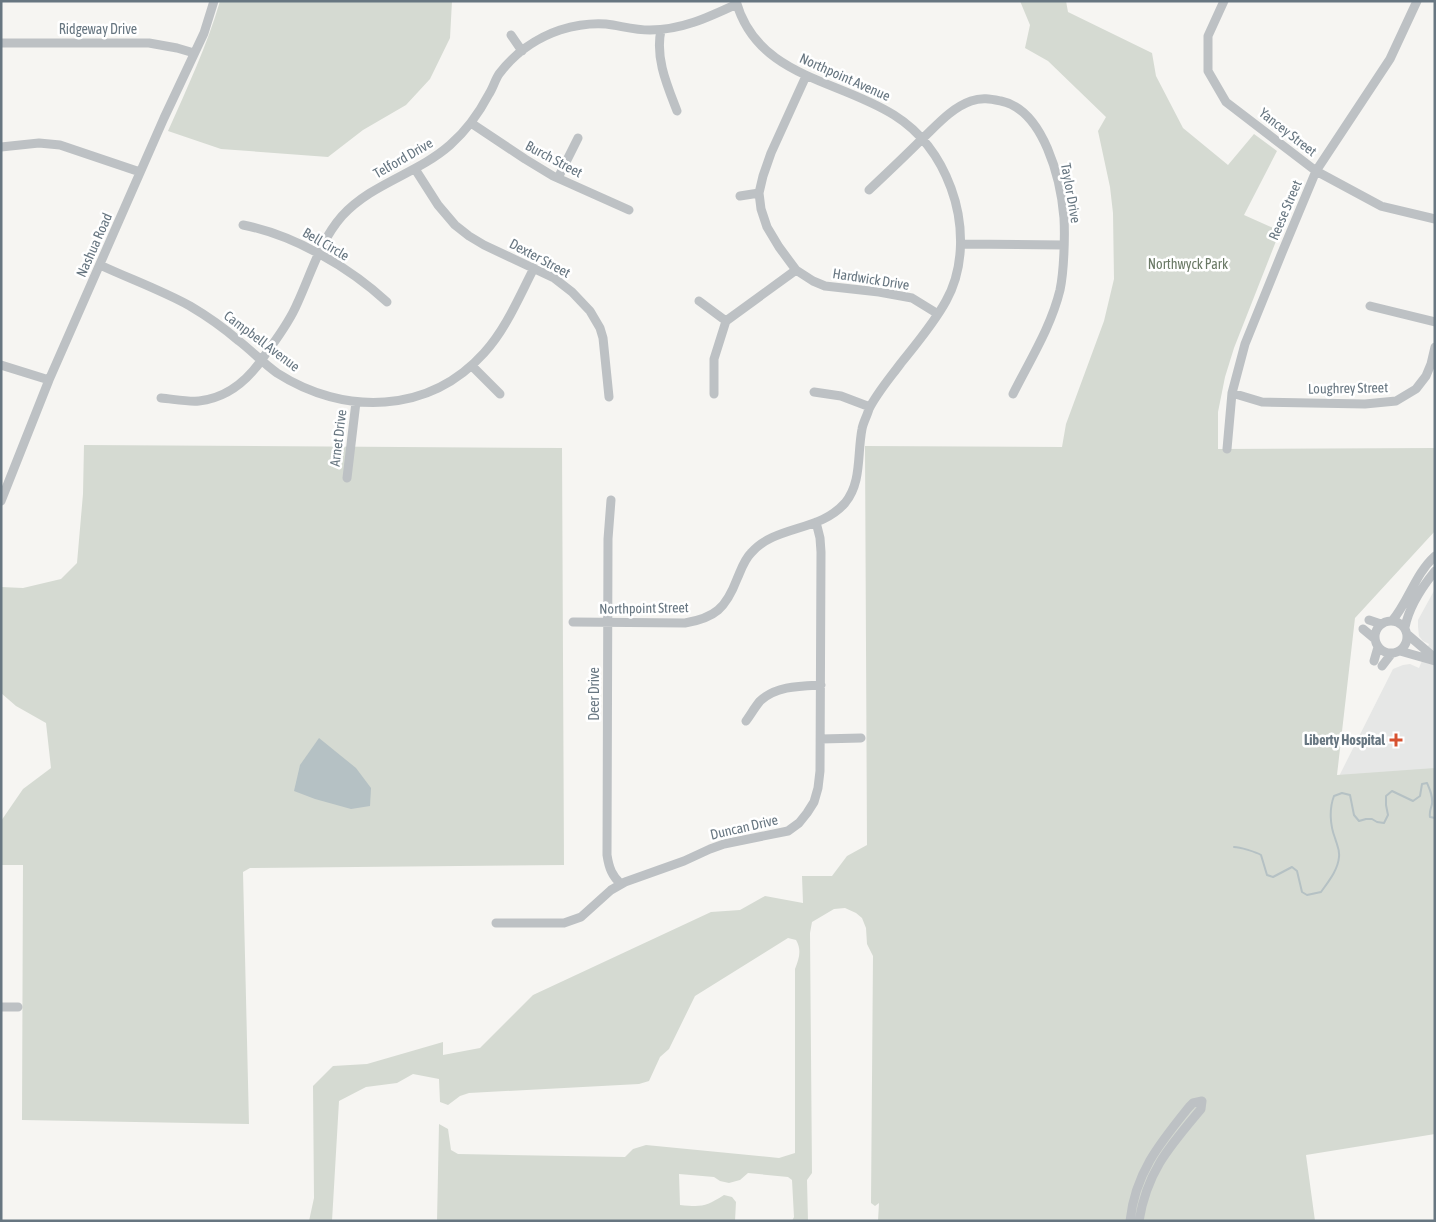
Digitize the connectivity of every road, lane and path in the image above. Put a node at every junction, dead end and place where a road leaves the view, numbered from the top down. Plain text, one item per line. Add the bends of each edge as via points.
1 (214, 1) edge
2 (1224, 1) edge
3 (1417, 1) edge
4 (736, 3) edge
5 (661, 30) junction
6 (511, 35) dead end
7 (1, 43) edge
8 (522, 51) junction
9 (194, 53) junction
10 (806, 76) junction
11 (677, 111) dead end
12 (471, 123) junction
13 (578, 138) dead end
14 (923, 139) junction
15 (1, 147) edge
16 (415, 170) junction
17 (140, 172) junction
18 (1316, 172) junction
19 (558, 178) junction
20 (869, 190) dead end
21 (759, 193) junction
22 (740, 196) dead end
23 (629, 210) dead end
24 (1435, 219) edge
25 (243, 225) dead end
26 (960, 244) junction
27 (1064, 245) junction
28 (319, 254) junction
29 (100, 265) junction
30 (534, 268) junction
31 (796, 270) junction
32 (699, 301) dead end
33 (387, 302) dead end
34 (1370, 306) dead end
35 (938, 314) junction
36 (726, 321) junction
37 (1435, 322) edge
38 (1435, 348) edge
39 (262, 360) junction
40 (1, 365) edge
41 (472, 366) junction
42 (49, 380) junction
43 (814, 392) dead end
44 (1232, 393) junction
45 (500, 394) dead end
46 (714, 394) dead end
47 (1013, 394) dead end
48 (609, 397) dead end
49 (161, 398) dead end
50 (356, 402) junction
51 (870, 407) junction
52 (860, 446) joint
53 (1227, 449) dead end
54 (347, 478) dead end
55 (612, 500) dead end
56 (1, 501) edge
57 (816, 522) junction
58 (1435, 556) edge
59 (1435, 571) edge
60 (1369, 620) dead end
61 (1392, 621) junction
62 (573, 622) dead end
63 (608, 622) junction
64 (1381, 624) junction
65 (1363, 629) dead end
66 (1406, 631) junction
67 (1377, 643) junction
68 (1396, 652) junction
69 (1435, 659) edge
70 (821, 686) junction
71 (746, 721) dead end
72 (861, 738) dead end
73 (821, 739) junction
74 (621, 884) junction
75 (496, 923) dead end
76 (1, 1007) edge
77 (18, 1007) dead end
78 (1140, 1194) junction
79 (1130, 1221) edge
80 (1140, 1221) edge

1 - 9 street, Nashua Road
2 - 18 street, Yancey Street via 1208,36 1208,71 1226,102
3 - 18 street, Reese Street via 1390,59
4 - 5 street, Telford Drive via 686,26
4 - 10 street, Northpoint Avenue via 758,42 778,61
5 - 8 street, Telford Drive via 609,24 583,25 546,36
5 - 11 street via 662,68
6 - 8 street
7 - 9 street, Ridgeway Drive via 148,43
8 - 12 street, Telford Drive via 498,76
9 - 17 street, Nashua Road
10 - 14 street, Northpoint Avenue via 880,107 910,126
10 - 21 street, Hardwick Drive via 771,153
12 - 16 street, Telford Drive via 446,148
12 - 19 street, Burch Street
13 - 19 street
14 - 20 street, Taylor Drive
14 - 26 street, Northpoint Avenue via 952,189 958,211
14 - 27 street, Taylor Drive via 948,114 965,103 990,98 1011,103 1031,119 1050,155 1064,218
15 - 17 street via 39,143 60,145
16 - 28 street, Telford Drive via 377,188 351,207 333,228
16 - 30 street, Dexter Street via 438,205 469,236
17 - 29 street, Nashua Road
18 - 24 street, Yancey Street via 1381,206
18 - 44 street, Reese Street via 1245,344
19 - 23 street, Burch Street
21 - 22 street
21 - 31 street, Hardwick Drive via 768,227
25 - 28 street, Bell Circle via 288,238
26 - 27 street
26 - 35 street, Northpoint Avenue via 955,278
27 - 47 street, Taylor Drive via 1055,307
28 - 33 street, Bell Circle via 364,282
28 - 39 street, Telford Drive via 287,324
29 - 39 street, Campbell Avenue via 190,307
29 - 42 street, Nashua Road
30 - 41 street, Campbell Avenue via 497,337
30 - 48 street, Dexter Street via 563,284 595,319 604,343
31 - 35 street, Hardwick Drive via 825,286 912,298
31 - 36 street
32 - 36 street
34 - 37 street
35 - 51 street, Northpoint Avenue
36 - 46 street via 714,359
38 - 44 street, Loughrey Street via 1426,376 1416,389 1396,401 1365,404 1262,402
39 - 49 street, Telford Drive via 241,384 220,395 198,401
39 - 50 street, Campbell Avenue via 292,382
40 - 42 street
41 - 45 street
41 - 50 street, Campbell Avenue via 446,384 421,395 373,404
42 - 56 street, Nashua Road
43 - 51 street via 841,396
44 - 53 street, Reese Street
50 - 54 street, Arnet Drive
51 - 52 street, Northpoint Avenue via 862,427
52 - 57 street, Northpoint Street via 852,493 832,514
55 - 63 street, Deer Drive via 608,539
57 - 63 street, Northpoint Street via 773,537 756,547 746,559 723,606 700,621
57 - 70 street, Duncan Drive via 821,552
58 - 61 street via 1416,579
59 - 66 street via 1424,584 1410,612
60 - 64 street
61 - 64 street
61 - 66 street via 1398,622
62 - 63 street, Northpoint Street
63 - 74 street, Deer Drive via 607,855 610,871
64 - 67 street via 1376,631
65 - 67 street
66 - 68 street via 1407,643
66 - 69 street
67 - 68 street via 1384,652
67 - 68 street via 1378,663
68 - 69 street
70 - 71 street via 794,686 768,695
70 - 73 street, Duncan Drive
72 - 73 street
73 - 74 street, Duncan Drive via 820,771 814,802 799,823 788,831 724,844
74 - 75 street, Duncan Drive via 581,917 564,923
76 - 77 street
78 - 78 street via 1167,1150 1202,1109 1202,1101 1193,1103 1160,1143 1141,1176
78 - 79 street
78 - 80 street

